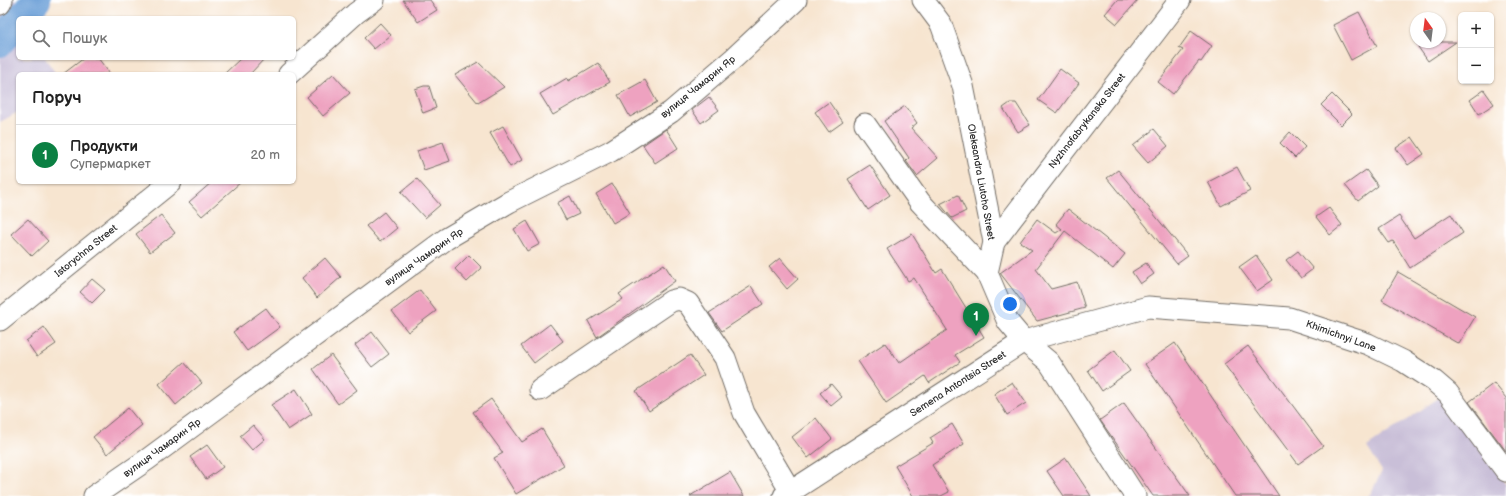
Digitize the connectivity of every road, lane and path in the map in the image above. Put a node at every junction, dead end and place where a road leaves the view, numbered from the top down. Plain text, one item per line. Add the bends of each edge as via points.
1 (2, 0) edge
2 (374, 0) edge
3 (796, 0) edge
4 (923, 0) edge
5 (1180, 0) edge
6 (0, 4) edge
7 (291, 72) edge
8 (865, 124) dead end
9 (169, 184) edge
10 (994, 242) junction
11 (987, 274) junction
12 (1148, 307) joint
13 (0, 320) edge
14 (1024, 341) junction
15 (540, 390) dead end
16 (1506, 471) edge
17 (788, 494) edge
18 (94, 496) edge
19 (1135, 496) edge

1 - 6 street
2 - 7 street via 356,13
3 - 18 street, вулиця Чамарин Яр via 671,112 611,151 509,202 446,239
4 - 10 street, Oleksandra Liutoho Street via 941,24 963,86
5 - 10 street, Nyzhnofabrykanska Street
8 - 11 street via 920,202
9 - 13 street, Istorychna Street
10 - 11 street, Oleksandra Liutoho Street
11 - 14 street via 1008,322
12 - 14 street, Semena Antontsia Street
12 - 16 street, Khimichnyi Lane via 1289,318 1368,344 1403,361 1448,393
14 - 17 street, Semena Antontsia Street
14 - 19 street via 1049,362
15 - 17 street via 671,301 679,299 688,303 725,358 744,413

